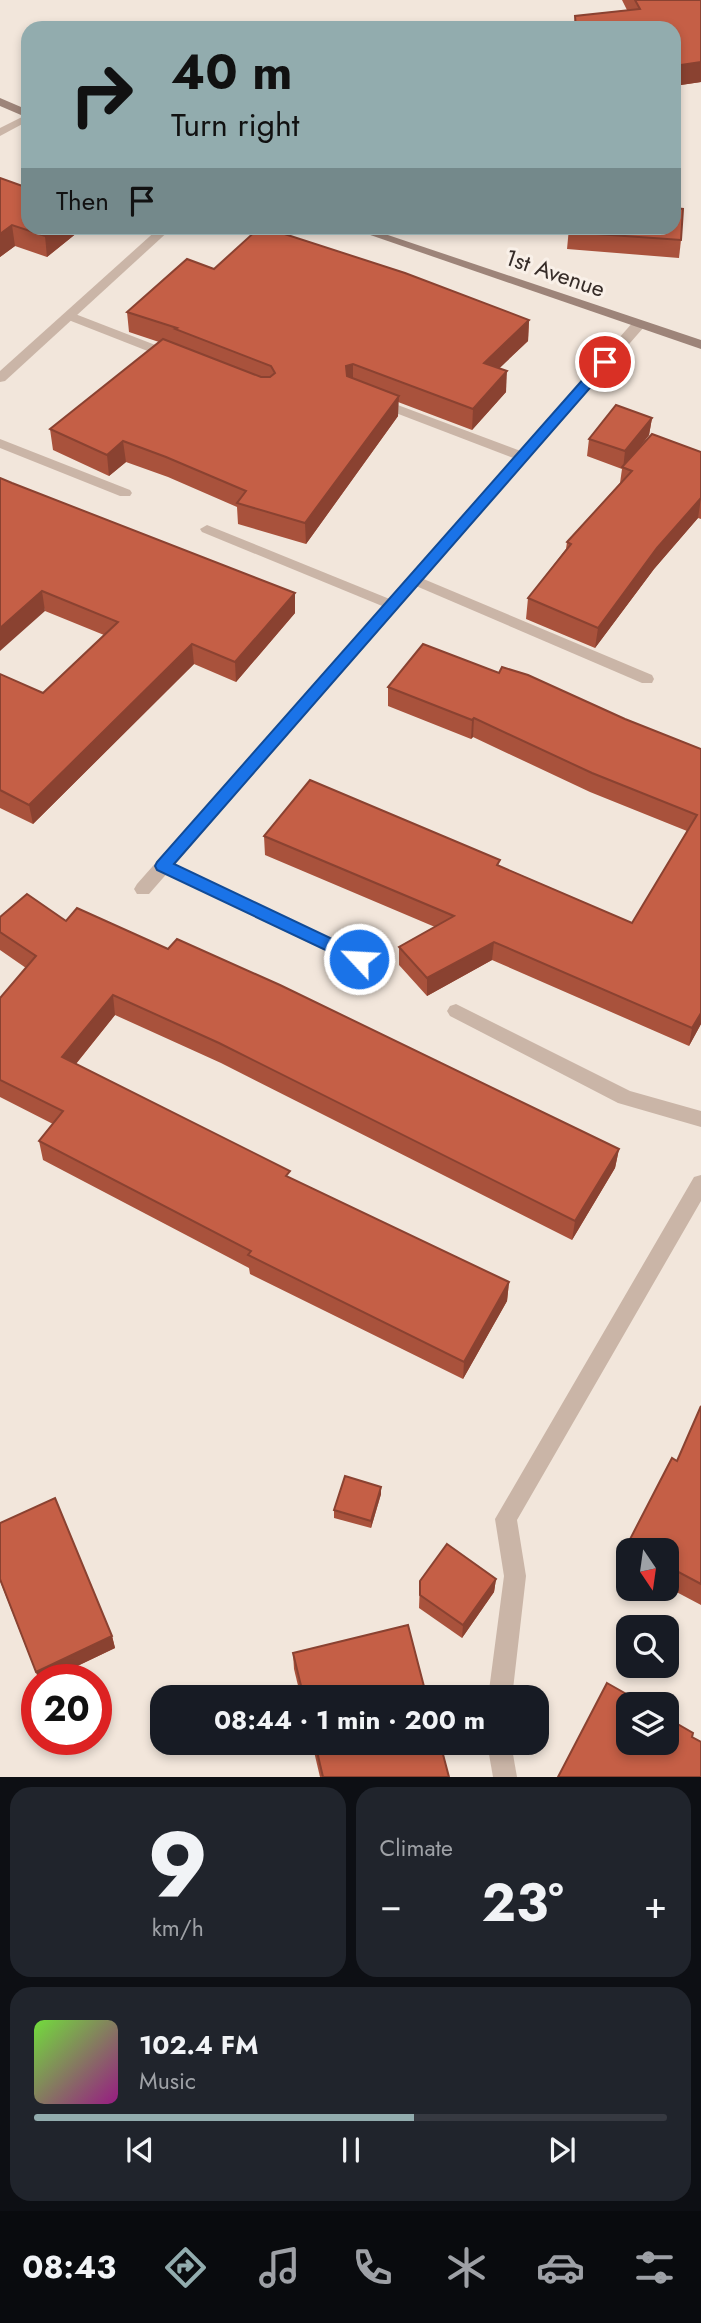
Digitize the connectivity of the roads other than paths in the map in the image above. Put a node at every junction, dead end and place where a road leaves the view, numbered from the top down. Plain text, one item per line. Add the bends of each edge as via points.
1 (0, 102) edge
2 (21, 112) edge
3 (21, 120) edge
4 (0, 133) edge
5 (158, 235) edge
6 (377, 235) edge
7 (70, 316) junction
8 (639, 324) junction
9 (701, 345) edge
10 (181, 359) edge
11 (0, 378) edge
12 (365, 396) edge
13 (0, 443) edge
14 (521, 456) junction
15 (125, 493) dead end
16 (206, 529) dead end
17 (414, 580) junction
18 (392, 605) junction
19 (647, 679) dead end
20 (163, 866) junction
21 (142, 889) dead end
22 (359, 959) dead end
23 (456, 1010) dead end
24 (701, 1119) edge
25 (701, 1183) edge
26 (500, 1685) edge
27 (501, 1755) edge
28 (505, 1777) edge

1 - 2 street
3 - 4 lane
5 - 7 street
6 - 8 street, 1st Avenue
7 - 10 lane
7 - 11 street
8 - 9 street, 1st Avenue
8 - 14 street
12 - 14 lane
13 - 15 lane
14 - 17 street
16 - 18 lane
17 - 18 street
17 - 19 lane
18 - 20 street
20 - 21 street
20 - 22 lane
23 - 24 street via 625,1097
25 - 26 street via 506,1519 516,1581
27 - 28 street

